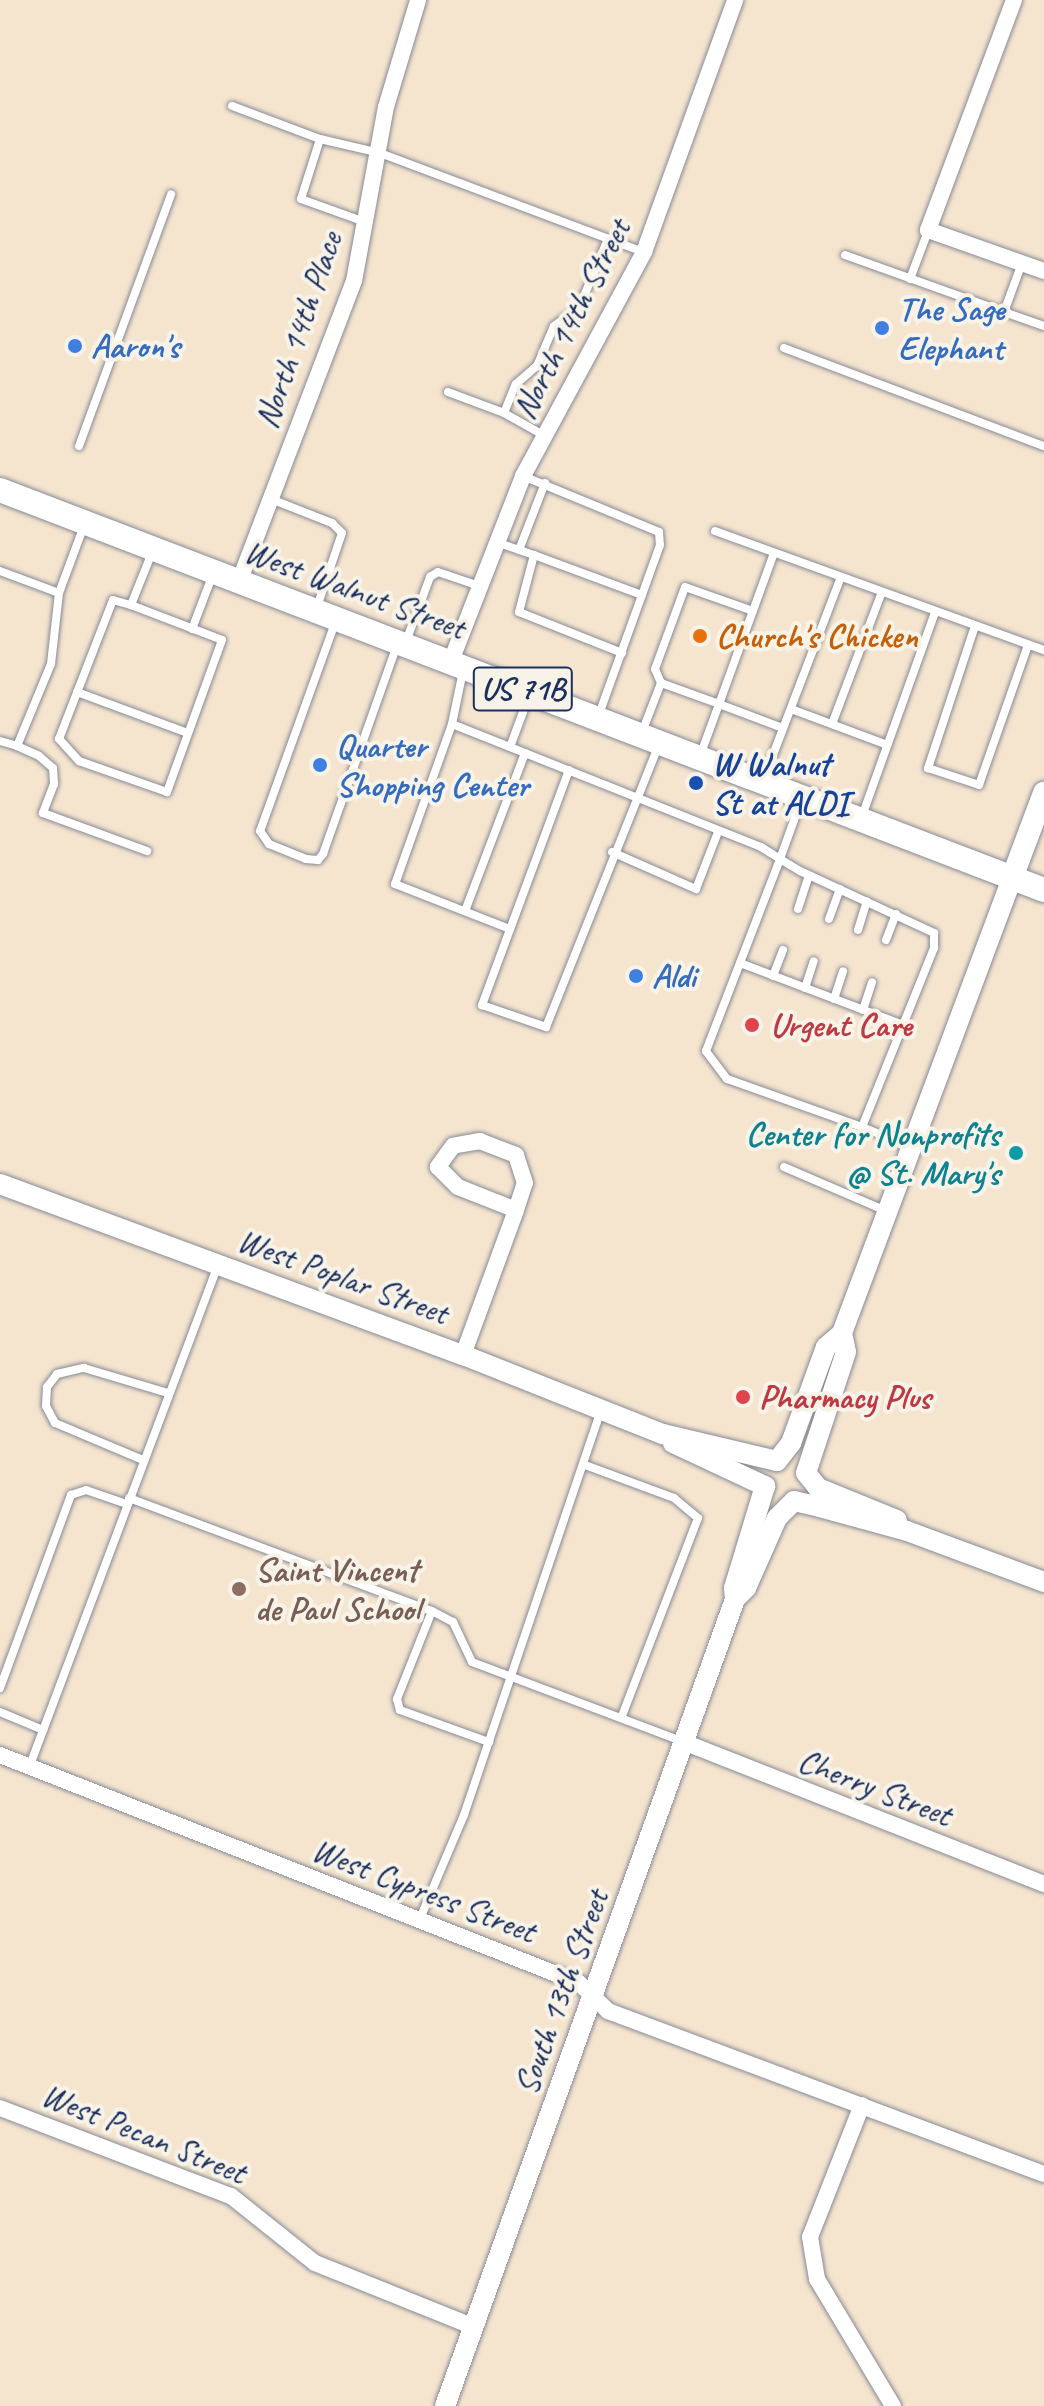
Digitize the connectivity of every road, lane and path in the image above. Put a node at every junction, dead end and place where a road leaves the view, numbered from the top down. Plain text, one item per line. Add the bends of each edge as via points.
1 (418, 0) edge
2 (735, 0) edge
3 (1014, 0) edge
4 (232, 106) dead end
5 (320, 139) junction
6 (380, 153) junction
7 (171, 194) dead end
8 (366, 223) junction
9 (928, 230) junction
10 (608, 239) junction
11 (644, 252) junction
12 (845, 255) dead end
13 (1022, 263) junction
14 (1044, 271) edge
15 (910, 279) junction
16 (1004, 312) junction
17 (1044, 326) edge
18 (784, 348) dead end
19 (448, 392) dead end
20 (504, 413) junction
21 (545, 436) junction
22 (79, 446) dead end
23 (1044, 446) edge
24 (523, 476) junction
25 (545, 483) junction
26 (0, 490) edge
27 (270, 498) junction
28 (85, 523) junction
29 (715, 531) dead end
30 (496, 542) junction
31 (154, 549) junction
32 (519, 550) junction
33 (774, 553) junction
34 (534, 555) junction
35 (0, 571) edge
36 (214, 572) junction
37 (841, 577) junction
38 (239, 582) junction
39 (482, 587) junction
40 (882, 592) junction
41 (59, 593) junction
42 (642, 595) junction
43 (131, 605) junction
44 (753, 611) junction
45 (935, 612) junction
46 (326, 614) junction
47 (975, 626) junction
48 (192, 629) junction
49 (402, 642) junction
50 (1028, 645) junction
51 (1043, 648) edge
52 (622, 653) junction
53 (458, 663) junction
54 (661, 683) junction
55 (77, 692) junction
56 (531, 692) junction
57 (719, 704) junction
58 (791, 709) junction
59 (598, 718) junction
60 (452, 724) junction
61 (832, 724) junction
62 (783, 728) junction
63 (188, 733) junction
64 (651, 738) junction
65 (0, 741) edge
66 (888, 745) junction
67 (17, 746) junction
68 (510, 747) junction
69 (525, 753) junction
70 (699, 757) junction
71 (569, 770) junction
72 (763, 782) junction
73 (1044, 793) edge
74 (802, 797) junction
75 (636, 798) junction
76 (861, 820) junction
77 (718, 832) junction
78 (147, 851) dead end
79 (612, 852) junction
80 (780, 859) junction
81 (809, 876) junction
82 (1012, 878) junction
83 (840, 889) junction
84 (1044, 890) edge
85 (867, 901) junction
86 (798, 909) dead end
87 (465, 911) junction
88 (896, 914) junction
89 (829, 919) dead end
90 (510, 929) junction
91 (858, 930) dead end
92 (886, 940) dead end
93 (783, 950) dead end
94 (814, 961) dead end
95 (740, 963) junction
96 (843, 971) dead end
97 (773, 976) junction
98 (872, 982) dead end
99 (805, 988) junction
100 (834, 999) junction
101 (863, 1010) junction
102 (903, 1025) junction
103 (862, 1127) junction
104 (911, 1147) junction
105 (784, 1167) dead end
106 (0, 1184) edge
107 (516, 1210) junction
108 (887, 1211) junction
109 (218, 1264) junction
110 (842, 1333) junction
111 (463, 1355) junction
112 (168, 1393) junction
113 (601, 1409) junction
114 (663, 1434) junction
115 (143, 1460) junction
116 (777, 1461) junction
117 (585, 1465) junction
118 (806, 1473) junction
119 (765, 1486) junction
120 (128, 1501) junction
121 (794, 1501) junction
122 (907, 1531) junction
123 (1044, 1582) edge
124 (735, 1599) junction
125 (432, 1611) junction
126 (510, 1674) junction
127 (0, 1688) edge
128 (0, 1712) edge
129 (622, 1716) junction
130 (43, 1730) junction
131 (489, 1742) junction
132 (686, 1743) junction
133 (0, 1755) edge
134 (30, 1765) junction
135 (1044, 1884) edge
136 (419, 1921) junction
137 (594, 1995) junction
138 (862, 2105) junction
139 (0, 2108) edge
140 (1044, 2174) edge
141 (474, 2327) junction
142 (445, 2406) edge
143 (893, 2406) edge

1 - 6 street, North 14th Place via 386,107
2 - 11 street, North 14th Street
3 - 9 street
4 - 5 lane
5 - 6 lane
5 - 8 lane via 301,199
6 - 8 street, North 14th Place
6 - 10 lane
7 - 22 lane
8 - 27 street, North 14th Place via 354,281
9 - 13 street
9 - 15 lane
10 - 11 lane
10 - 20 lane via 579,308 554,326 537,366 516,384
11 - 21 street, North 14th Street
12 - 15 lane
13 - 14 street
13 - 16 lane
15 - 16 lane
16 - 17 lane
18 - 23 lane
19 - 20 lane
20 - 21 lane
21 - 24 street, North 14th Street
24 - 25 lane
24 - 30 street, North 14th Street
25 - 32 lane
25 - 42 lane via 659,532 660,545
26 - 28 main road, West Walnut Street / US 71B
27 - 38 street, North 14th Place
27 - 46 lane via 332,523 342,533
28 - 31 main road, West Walnut Street / US 71B
28 - 41 lane
29 - 33 lane
30 - 32 lane
30 - 39 street, North 14th Street
31 - 36 main road, West Walnut Street / US 71B
31 - 43 lane
32 - 34 lane
33 - 37 lane
33 - 44 lane
34 - 42 lane
34 - 52 lane via 519,612
35 - 41 lane
36 - 38 main road, West Walnut Street / US 71B
36 - 48 lane
37 - 40 lane
37 - 58 lane
38 - 46 main road, West Walnut Street / US 71B
39 - 49 lane via 438,572 430,577
39 - 53 street, North 14th Street
40 - 45 lane
40 - 61 lane
41 - 67 lane via 51,664
42 - 52 lane
43 - 48 lane
43 - 55 lane via 113,600
44 - 54 lane via 685,587 655,669
44 - 57 lane
45 - 47 lane
45 - 66 lane
46 - 49 main road, West Walnut Street / US 71B
46 - 49 lane via 260,831 269,844 306,859 318,860 323,854
47 - 50 lane
47 - 50 lane via 928,768 979,785
48 - 63 lane via 222,640
49 - 53 main road, West Walnut Street / US 71B
50 - 51 lane
52 - 59 lane
53 - 56 main road, West Walnut Street / US 71B
53 - 60 lane
54 - 57 lane
54 - 64 lane
55 - 63 lane
55 - 63 lane via 59,739 79,761 167,792
56 - 59 main road, West Walnut Street / US 71B
56 - 68 lane
57 - 62 lane
57 - 70 lane
58 - 61 lane
58 - 62 lane
59 - 64 main road, West Walnut Street / US 71B
60 - 68 lane
60 - 87 lane via 395,884
61 - 66 lane
62 - 72 lane
64 - 70 main road, West Walnut Street / US 71B
64 - 75 lane
65 - 67 lane
66 - 76 lane
67 - 78 lane via 53,768 54,784 43,813
68 - 69 lane
69 - 71 lane
69 - 87 lane
70 - 72 main road, West Walnut Street / US 71B
71 - 75 lane
71 - 90 lane
72 - 74 main road, West Walnut Street / US 71B
73 - 82 main road
74 - 76 main road, West Walnut Street / US 71B
74 - 80 lane
75 - 77 lane
75 - 79 lane
76 - 82 main road, West Walnut Street / US 71B
77 - 79 lane via 696,889
77 - 80 lane
79 - 90 lane via 546,1027 482,1005
80 - 81 lane
80 - 95 lane
81 - 83 lane
81 - 86 lane
82 - 84 main road, West Walnut Street / US 71B
82 - 104 street
83 - 85 lane
83 - 89 lane
85 - 88 lane
85 - 91 lane
87 - 90 lane
88 - 92 lane
88 - 102 lane via 934,933 934,948
93 - 97 lane
94 - 99 lane
95 - 97 lane
95 - 103 lane via 706,1051 727,1079
96 - 100 lane
97 - 99 lane
98 - 101 lane
99 - 100 lane
100 - 101 lane
101 - 102 lane
102 - 103 lane
103 - 104 lane
104 - 108 street
105 - 108 lane
106 - 109 street, West Poplar Street
107 - 107 street via 458,1187 438,1167 453,1146 480,1141 516,1155 525,1183
107 - 111 street
108 - 110 street
109 - 111 street, West Poplar Street
109 - 112 lane
110 - 116 street via 826,1347 791,1443
110 - 118 street via 846,1352
111 - 113 street, West Poplar Street
112 - 115 lane
112 - 115 lane via 84,1368 57,1374 47,1387 46,1406 55,1423
113 - 114 street, West Poplar Street
113 - 117 lane
114 - 116 street, West Poplar Street
114 - 119 street, West Poplar Street via 680,1448
115 - 120 lane
116 - 118 street via 798,1462
116 - 119 street via 767,1471
117 - 126 lane
117 - 129 lane via 674,1498 698,1518
118 - 121 street via 807,1487
118 - 122 street via 818,1488 899,1521
119 - 121 street via 773,1498
119 - 124 street, South 13th Street
120 - 125 lane
120 - 127 lane via 86,1490 71,1495
120 - 130 lane
121 - 122 street
121 - 124 street, South 13th Street via 777,1518 746,1588
122 - 123 street
124 - 132 street, South 13th Street
125 - 126 lane via 453,1622 472,1662
125 - 131 lane via 397,1699 400,1710
126 - 129 lane
126 - 131 lane
128 - 130 lane
129 - 132 lane
130 - 134 lane
131 - 136 lane
132 - 135 street, Cherry Street
132 - 137 street, South 13th Street
133 - 134 street, West Cypress Street
134 - 136 street, West Cypress Street
136 - 137 street, West Cypress Street via 579,1983
137 - 138 street, West Cypress Street via 608,2011
137 - 141 street, South 13th Street
138 - 140 street, West Cypress Street
138 - 143 street via 810,2237 817,2279
139 - 141 street, West Pecan Street via 231,2196 315,2263
141 - 142 street, South 13th Street

